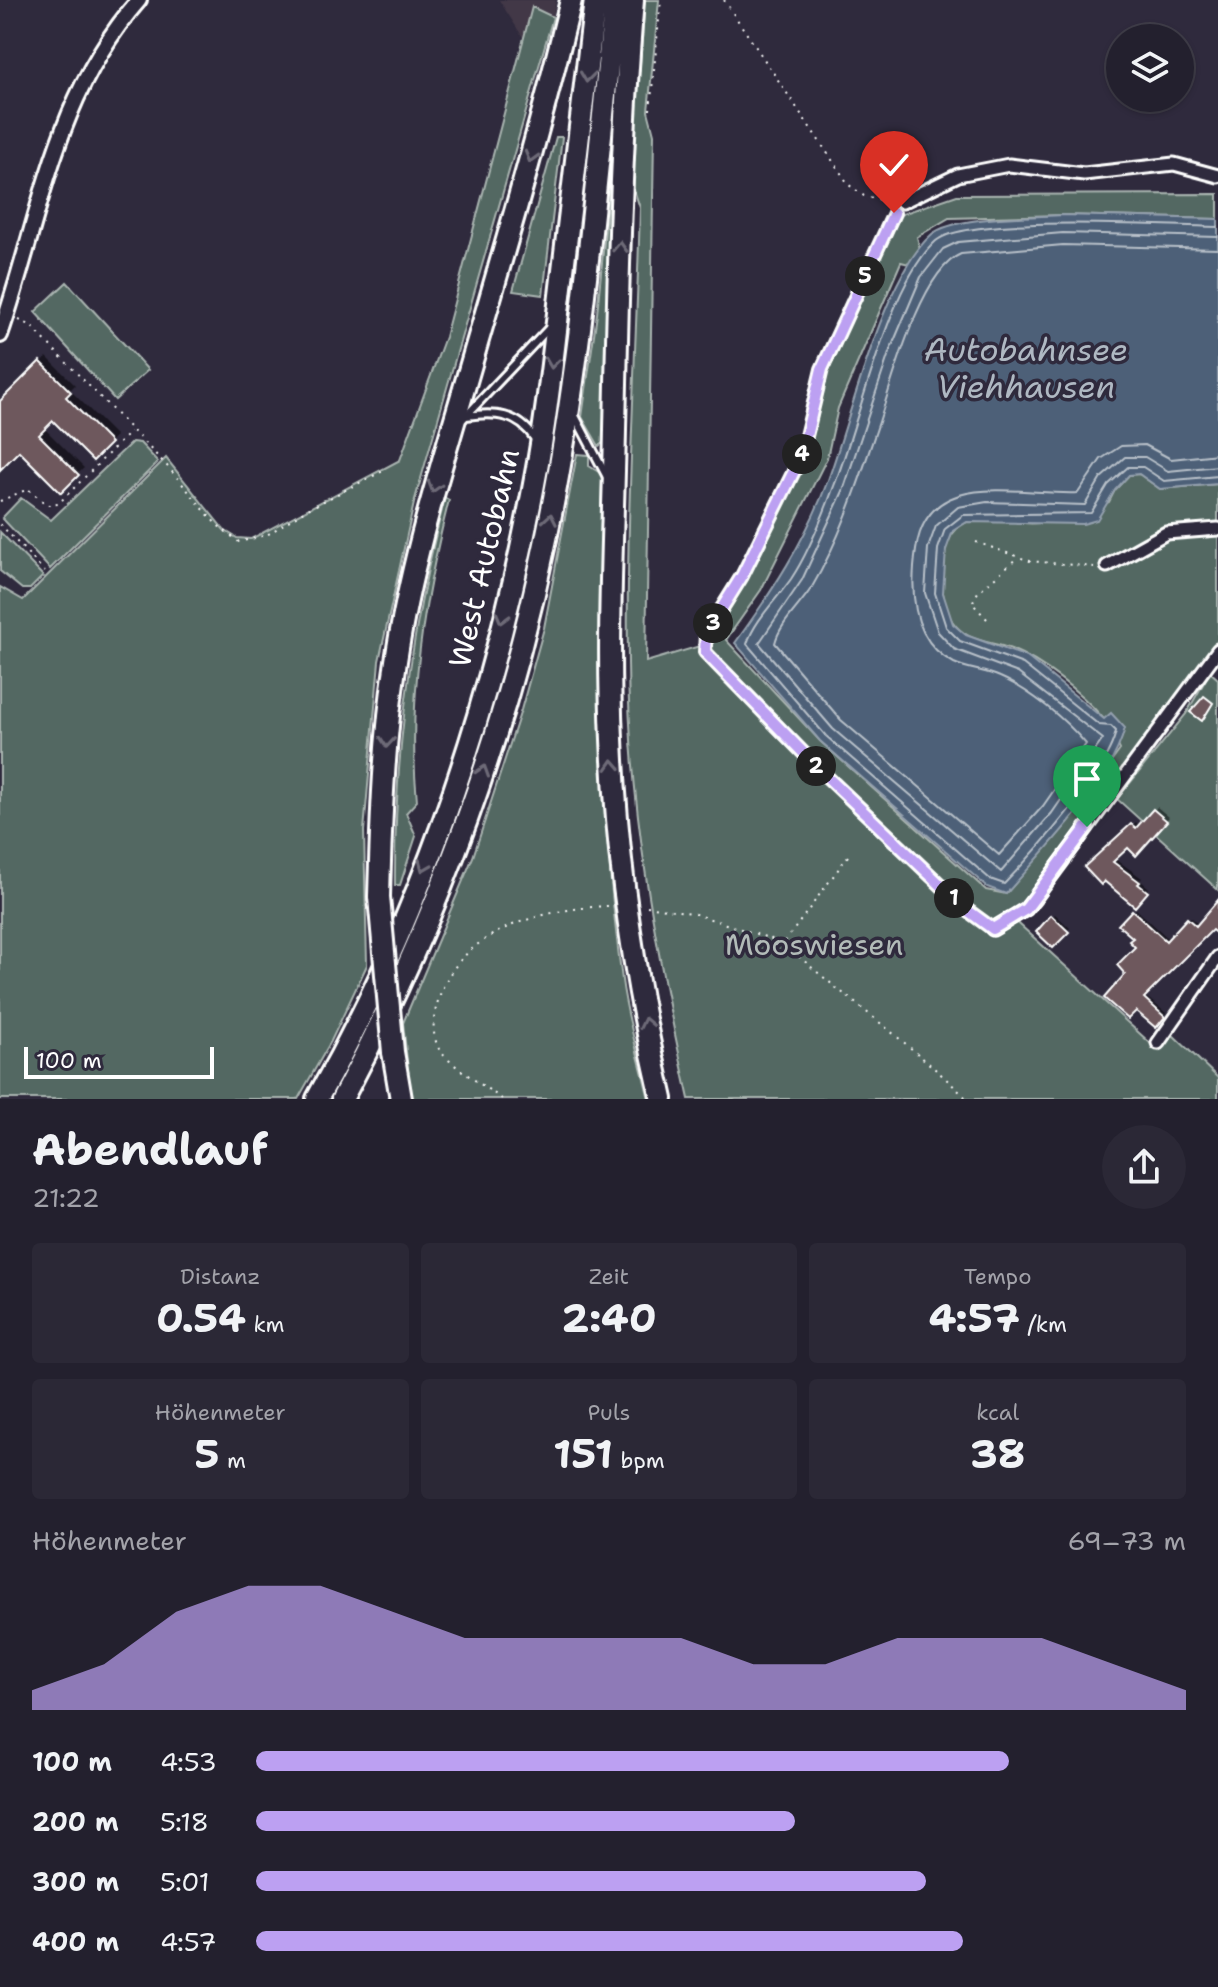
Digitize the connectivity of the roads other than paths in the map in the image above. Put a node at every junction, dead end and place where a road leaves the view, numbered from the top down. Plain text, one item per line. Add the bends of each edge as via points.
1 (139, 0) edge
2 (571, 0) edge
3 (595, 0) edge
4 (615, 0) edge
5 (633, 0) edge
6 (1218, 176) edge
7 (902, 202) road end
8 (557, 320) junction
9 (0, 335) edge
10 (569, 404) junction
11 (466, 416) junction
12 (451, 433) junction
13 (540, 453) junction
14 (614, 491) junction
15 (1218, 529) edge
16 (1107, 566) road end
17 (1218, 650) edge
18 (993, 929) road end
19 (1218, 957) edge
20 (1158, 1043) dead end
21 (317, 1099) edge
22 (342, 1099) edge
23 (401, 1099) edge
24 (662, 1099) edge

1 - 9 street via 84,78 54,148
2 -> 12 highway
3 -> 8 highway, West Autobahn
4 - 10 highway, West Autobahn
14 -> 5 highway
6 - 7 street via 1174,164 1084,174 1009,165 958,175
8 - 11 lane
8 -> 13 highway, West Autobahn
10 - 14 lane
22 -> 10 highway, West Autobahn via 393,1000 483,772 530,609
11 - 12 lane
11 - 13 lane via 512,417 527,427
12 -> 23 highway, bridge via 428,506 396,662 386,749 379,897
13 -> 21 highway, West Autobahn via 522,544 462,762 396,936
24 -> 14 highway via 636,976 616,816 610,658
15 - 16 street via 1166,533
17 - 18 street via 1035,898
19 - 20 street

